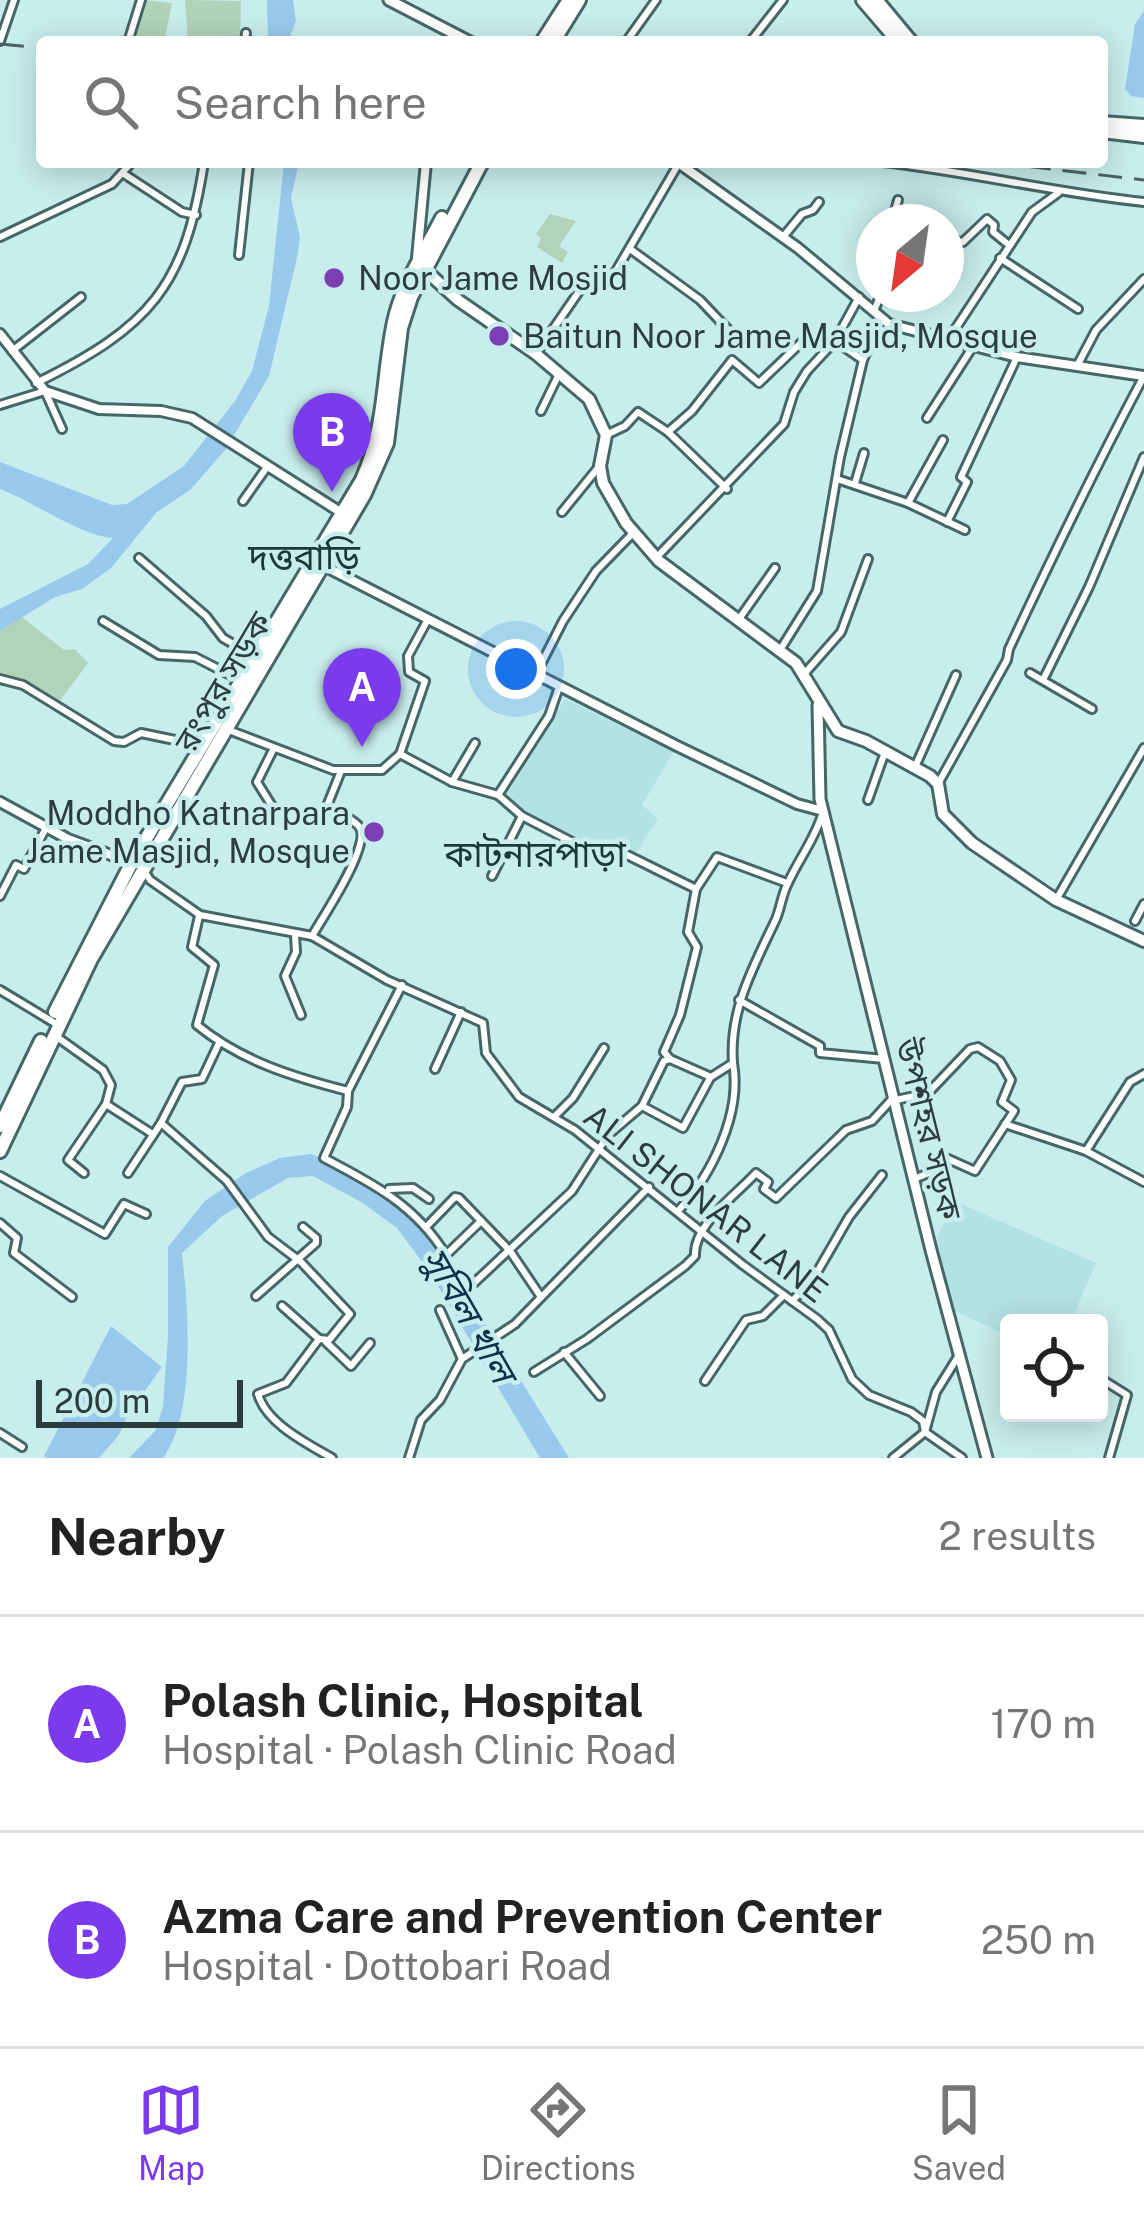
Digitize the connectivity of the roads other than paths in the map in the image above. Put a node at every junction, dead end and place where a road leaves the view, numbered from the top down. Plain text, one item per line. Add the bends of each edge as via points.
1 (14, 0) edge
2 (141, 0) edge
3 (389, 0) edge
4 (569, 0) edge
5 (579, 0) edge
6 (656, 0) edge
7 (783, 0) edge
8 (863, 0) edge
9 (876, 0) edge
10 (439, 27) junction
11 (130, 36) edge
12 (444, 36) edge
13 (455, 36) edge
14 (546, 36) edge
15 (558, 36) edge
16 (630, 36) edge
17 (755, 36) edge
18 (894, 36) edge
19 (905, 36) edge
20 (0, 41) edge
21 (1144, 126) edge
22 (1108, 127) edge
23 (1108, 128) edge
24 (1144, 136) edge
25 (128, 168) edge
26 (202, 168) edge
27 (248, 168) edge
28 (425, 168) edge
29 (475, 168) edge
30 (675, 168) edge
31 (686, 168) edge
32 (926, 168) edge
33 (124, 173) junction
34 (1058, 193) junction
35 (898, 200) dead end
36 (819, 202) dead end
37 (1144, 202) edge
38 (897, 204) edge
39 (196, 214) junction
40 (0, 237) edge
41 (783, 238) junction
42 (964, 241) edge
43 (1009, 245) junction
44 (629, 248) junction
45 (239, 255) dead end
46 (1000, 258) junction
47 (421, 268) junction
48 (1144, 279) edge
49 (856, 295) edge
50 (81, 297) dead end
51 (856, 302) edge
52 (1078, 309) dead end
53 (875, 312) edge
54 (881, 321) junction
55 (0, 334) edge
56 (737, 339) dead end
57 (948, 340) junction
58 (835, 341) junction
59 (828, 348) junction
60 (973, 348) junction
61 (12, 352) junction
62 (536, 354) junction
63 (1018, 357) junction
64 (863, 360) junction
65 (1076, 366) junction
66 (560, 373) junction
67 (1144, 376) edge
68 (36, 382) junction
69 (46, 391) junction
70 (0, 405) edge
71 (541, 411) dead end
72 (927, 418) dead end
73 (62, 430) dead end
74 (668, 432) junction
75 (605, 435) junction
76 (943, 440) dead end
77 (864, 453) dead end
78 (1144, 457) edge
79 (600, 466) junction
80 (267, 467) junction
81 (837, 479) junction
82 (855, 483) junction
83 (727, 489) junction
84 (243, 502) dead end
85 (908, 503) junction
86 (562, 512) dead end
87 (348, 517) junction
88 (946, 522) junction
89 (965, 530) dead end
90 (634, 532) junction
91 (139, 558) dead end
92 (656, 558) junction
93 (868, 559) dead end
94 (320, 564) junction
95 (775, 568) dead end
96 (103, 621) dead end
97 (427, 621) junction
98 (737, 622) junction
99 (780, 650) junction
100 (257, 658) junction
101 (805, 673) junction
102 (1030, 673) dead end
103 (536, 674) junction
104 (956, 675) dead end
105 (0, 679) edge
106 (1043, 680) junction
107 (244, 681) junction
108 (559, 687) junction
109 (818, 705) junction
110 (1092, 709) dead end
111 (226, 729) junction
112 (838, 731) junction
113 (818, 736) junction
114 (475, 743) dead end
115 (202, 746) junction
116 (274, 748) junction
117 (886, 751) junction
118 (1143, 753) edge
119 (400, 754) junction
120 (915, 766) junction
121 (341, 772) junction
122 (452, 782) junction
123 (938, 784) junction
124 (498, 795) junction
125 (868, 800) dead end
126 (0, 802) edge
127 (272, 806) dead end
128 (823, 811) junction
129 (523, 816) junction
130 (47, 826) junction
131 (137, 865) junction
132 (492, 876) dead end
133 (787, 884) junction
134 (696, 889) junction
135 (0, 896) edge
136 (1056, 900) junction
137 (1144, 904) edge
138 (200, 915) junction
139 (1135, 921) dead end
140 (295, 935) junction
141 (312, 936) junction
142 (1144, 940) edge
143 (402, 985) junction
144 (0, 990) edge
145 (740, 1000) junction
146 (460, 1012) junction
147 (301, 1015) dead end
148 (54, 1027) junction
149 (219, 1043) junction
150 (604, 1048) dead end
151 (670, 1059) junction
152 (884, 1059) junction
153 (733, 1063) junction
154 (435, 1069) dead end
155 (1144, 1074) edge
156 (711, 1077) junction
157 (348, 1091) junction
158 (896, 1098) junction
159 (106, 1104) junction
160 (642, 1106) junction
161 (4, 1109) edge
162 (554, 1118) junction
163 (161, 1123) junction
164 (1005, 1124) junction
165 (0, 1126) edge
166 (151, 1133) junction
167 (0, 1151) edge
168 (1086, 1151) junction
169 (600, 1152) junction
170 (128, 1172) dead end
171 (84, 1173) dead end
172 (882, 1175) dead end
173 (0, 1176) edge
174 (914, 1179) junction
175 (1144, 1182) edge
176 (649, 1187) junction
177 (386, 1190) junction
178 (429, 1199) dead end
179 (678, 1211) junction
180 (146, 1214) dead end
181 (481, 1221) junction
182 (0, 1223) edge
183 (428, 1225) junction
184 (303, 1227) dead end
185 (702, 1231) junction
186 (510, 1251) junction
187 (297, 1261) junction
188 (474, 1283) dead end
189 (256, 1296) dead end
190 (72, 1297) dead end
191 (541, 1297) junction
192 (788, 1298) junction
193 (282, 1306) dead end
194 (440, 1310) dead end
195 (322, 1341) junction
196 (370, 1343) dead end
197 (564, 1352) junction
198 (959, 1355) junction
199 (461, 1358) junction
200 (534, 1372) dead end
201 (705, 1381) dead end
202 (1108, 1383) edge
203 (600, 1396) dead end
204 (925, 1432) junction
205 (0, 1433) edge
206 (22, 1447) dead end
207 (332, 1458) edge
208 (409, 1458) edge
209 (892, 1458) edge
210 (962, 1458) edge
211 (987, 1458) edge
212 (1108, 1458) edge

1 - 20 street
2 - 11 street
3 - 10 main road
4 - 14 highway
5 - 15 highway
6 - 16 street
7 - 17 street
8 - 18 highway
9 - 19 highway
10 - 12 street
10 - 13 main road
21 - 22 highway
23 - 24 highway
25 - 33 street
26 - 39 street
27 - 45 street
28 - 47 street
29 - 47 highway, রংপুর সড়ক
30 - 44 street
31 - 41 street
32 - 34 street
33 - 39 street
33 - 40 street
34 - 37 street
34 - 43 street
35 - 38 street
36 - 41 street
39 - 68 street via 163,294 81,361
41 - 49 street
42 - 43 street via 984,218
43 - 46 street
44 - 56 street
44 - 62 street via 616,271 569,301
46 - 52 street
46 - 57 street
47 - 62 main road
47 - 87 highway, রংপুর সড়ক via 401,328 386,443
48 - 65 street via 1096,330
50 - 61 street
51 - 58 street
53 - 54 street
54 - 57 street
54 - 64 street
55 - 61 street
57 - 60 street
58 - 59 street
58 - 64 street
59 - 74 street via 806,338 759,383 732,360
59 - 83 street via 794,392 784,424
60 - 63 street
60 - 72 street
61 - 68 street
62 - 66 main road
63 - 65 street
63 - 88 street
64 - 81 street
65 - 67 street
66 - 71 street
66 - 75 main road via 589,399
67 - 123 street via 1085,484 1007,661
68 - 69 street
69 - 70 street
69 - 73 street
69 - 80 street via 99,409 192,418
74 - 75 street via 638,412
74 - 83 street
75 - 79 main road
76 - 85 street
77 - 82 street
78 - 106 street
79 - 86 street
79 - 90 main road
80 - 84 street
80 - 87 street
81 - 82 street
81 - 99 street via 817,591
82 - 85 street
83 - 92 street
85 - 88 street
87 - 94 highway, রংপুর সড়ক
88 - 89 street
90 - 92 main road
90 - 103 street via 596,571
91 - 100 street via 223,638
92 - 98 main road
93 - 101 street via 841,632
94 - 97 street
94 - 100 highway
94 - 111 highway, রংপুর সড়ক
95 - 98 street
96 - 107 street via 159,655 195,657
97 - 103 street
97 - 119 street via 408,656 409,672 425,682
98 - 99 main road
99 - 101 main road
100 - 107 highway
101 - 109 main road
102 - 106 street
103 - 108 street
104 - 120 street
105 - 115 street via 114,741 141,733
106 - 110 street
107 - 115 highway
108 - 124 street
108 - 128 street
109 - 112 main road
109 - 113 main road, উপশহর সড়ক
111 - 116 street
111 - 131 highway, রংপুর সড়ক
112 - 113 main road
112 - 117 main road
113 - 128 main road, উপশহর সড়ক
114 - 122 street
115 - 131 highway
116 - 121 street
116 - 127 street via 257,782
117 - 120 main road
117 - 125 street
118 - 136 street
119 - 121 street via 382,770
119 - 122 street
120 - 123 main road
121 - 141 street via 327,806 359,826 357,856
122 - 124 street
123 - 136 main road via 956,830
124 - 129 street
126 - 130 street
128 - 133 street
128 - 152 main road, উপশহর সড়ক
129 - 132 street
129 - 134 street via 607,860 615,849
130 - 131 street
130 - 135 street
131 - 138 street
131 - 148 highway, রংপুর সড়ক
133 - 134 street via 717,857
133 - 145 street
134 - 151 street via 688,932 697,947 664,1052
136 - 142 main road
137 - 139 street
138 - 140 street
138 - 149 street via 192,947 214,965 196,1025
140 - 141 street
140 - 147 street via 285,976
141 - 143 street
143 - 146 street
143 - 157 street
144 - 148 street
145 - 152 street via 820,1053
145 - 153 street
146 - 154 street
146 - 162 street, ALI SHONAR LANE via 483,1023 482,1042 519,1097
148 - 159 street via 109,1077
148 - 161 highway, রংপুর সড়ক
148 - 167 highway, রংপুর সড়ক
149 - 157 street via 285,1075
149 - 163 street via 202,1078 182,1082
150 - 162 street
151 - 156 street
151 - 160 street via 658,1067
152 - 158 main road, উপশহর সড়ক
153 - 156 street
153 - 179 street via 736,1085 716,1155
155 - 168 street via 1130,1082
156 - 160 street via 683,1128
157 - 177 street via 324,1158
158 - 164 street via 928,1094 978,1047 1011,1080 1001,1102 1015,1111
158 - 174 main road, উপশহর সড়ক
158 - 185 street via 872,1121 846,1130 776,1198 756,1173
159 - 166 street
159 - 171 street via 68,1160
160 - 169 street
161 - 165 highway, রংপুর সড়ক
162 - 169 street, ALI SHONAR LANE
163 - 166 street
163 - 187 street
164 - 168 street
164 - 174 street via 975,1171 946,1158
166 - 170 street
168 - 175 street
169 - 176 street, ALI SHONAR LANE
169 - 186 street
172 - 192 street via 812,1281
173 - 180 street via 104,1234 124,1204
174 - 198 main road, উপশহর সড়ক
176 - 179 street, ALI SHONAR LANE
176 - 191 street
177 - 178 street via 413,1188
177 - 183 street
179 - 185 street, ALI SHONAR LANE
181 - 183 street via 454,1197
181 - 183 street via 446,1255
181 - 186 street
182 - 190 street via 17,1238 14,1253
184 - 187 street via 316,1240
185 - 192 street, ALI SHONAR LANE
185 - 197 street via 685,1266
186 - 188 street
186 - 191 street
187 - 189 street
187 - 195 street via 350,1314
191 - 199 street
192 - 201 street via 746,1320
192 - 204 street, ALI SHONAR LANE via 829,1330 852,1379 880,1402 911,1412
193 - 195 street
194 - 199 street
195 - 196 street via 351,1366
195 - 207 street via 286,1383 258,1396 279,1423
197 - 200 street
197 - 203 street
198 - 204 street via 936,1392
198 - 211 main road, উপশহর সড়ক
199 - 208 street via 421,1420
202 - 212 street via 1127,1395
204 - 209 street
204 - 210 street, ALI SHONAR LANE
205 - 206 street

